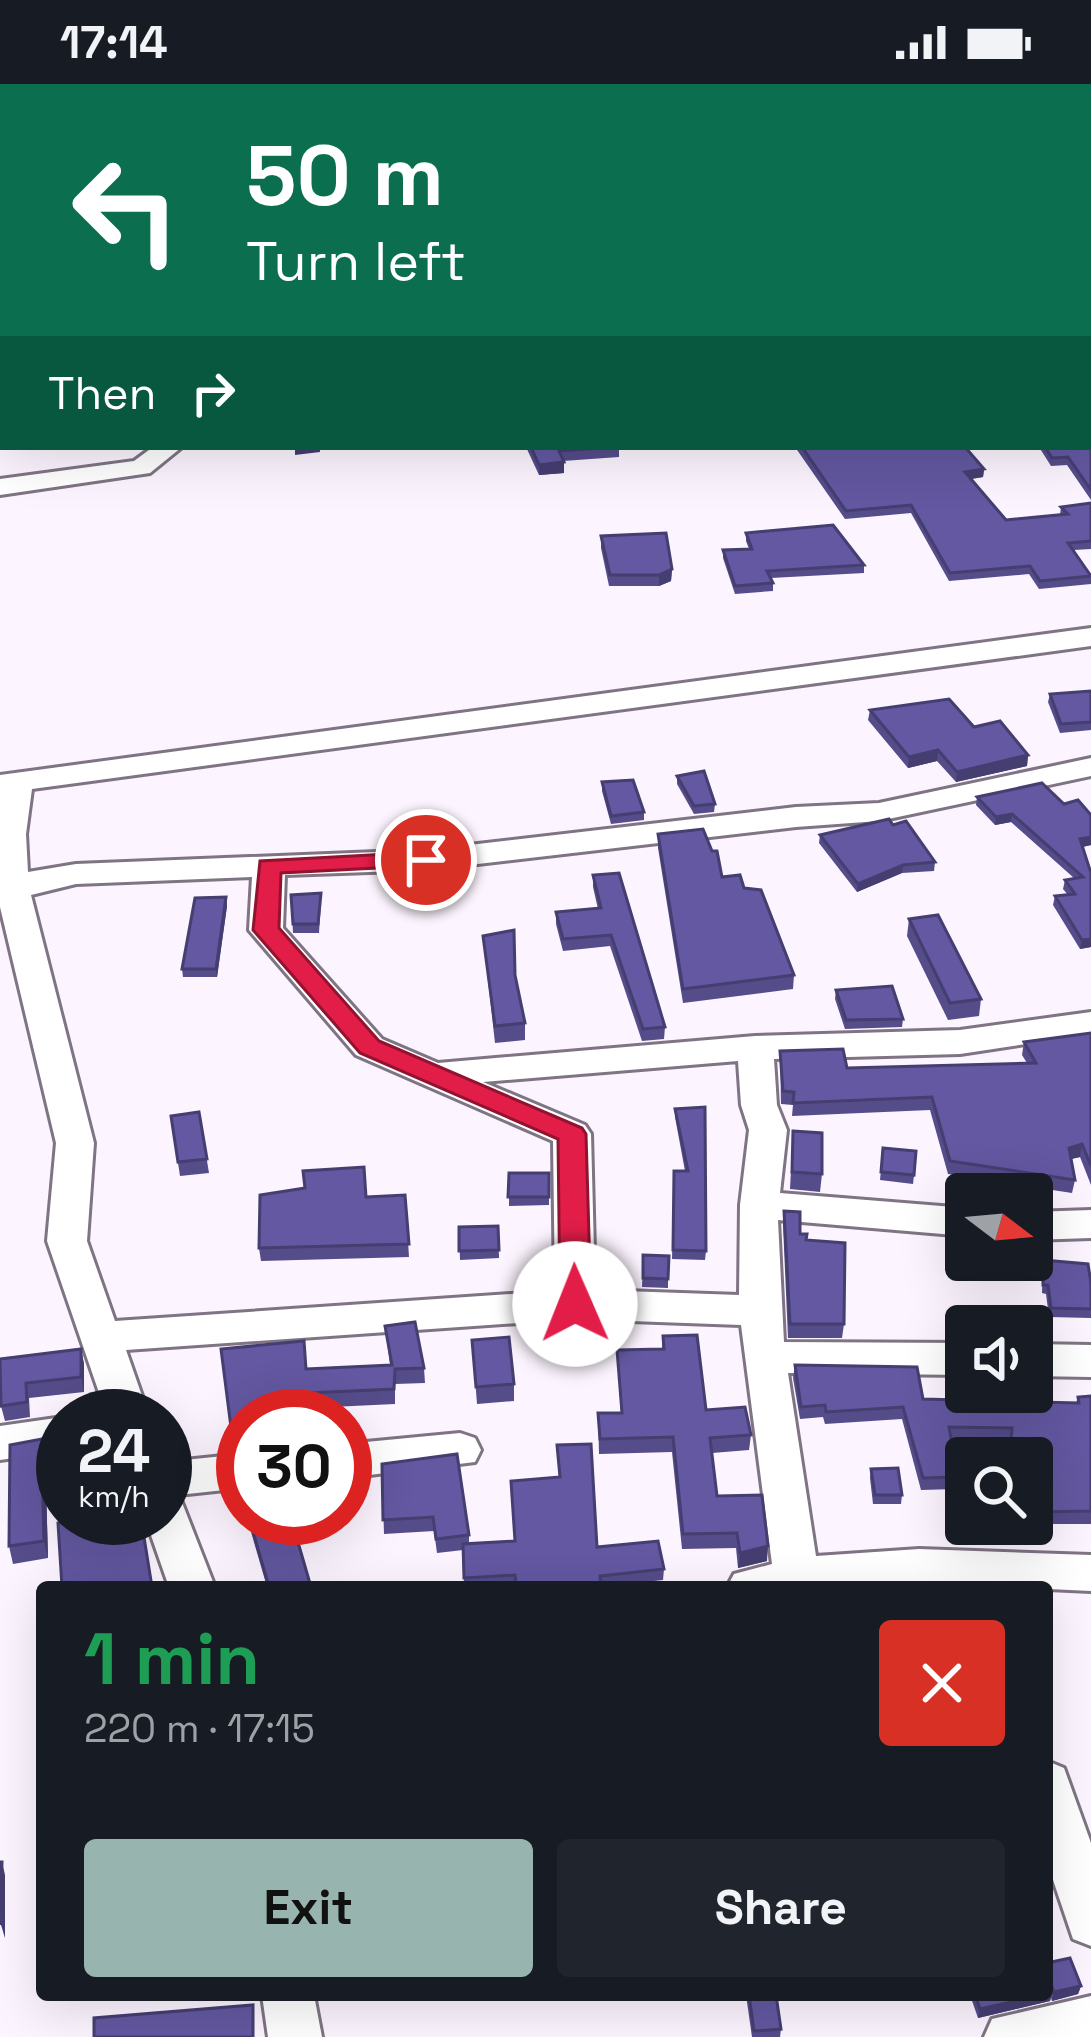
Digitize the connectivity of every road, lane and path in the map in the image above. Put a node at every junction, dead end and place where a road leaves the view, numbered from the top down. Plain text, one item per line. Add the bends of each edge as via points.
1 (165, 450) edge
2 (0, 487) edge
3 (1091, 637) edge
4 (1085, 774) edge
5 (9, 783) edge
6 (269, 866) junction
7 (6, 893) edge
8 (1091, 1023) edge
9 (755, 1048) junction
10 (434, 1073) junction
11 (759, 1205) junction
12 (945, 1220) edge
13 (1091, 1224) edge
14 (1053, 1225) edge
15 (575, 1304) junction
16 (759, 1312) junction
17 (100, 1337) junction
18 (764, 1357) junction
19 (945, 1360) edge
20 (1053, 1360) edge
21 (1091, 1361) edge
22 (118, 1389) edge
23 (36, 1438) edge
24 (0, 1443) edge
25 (460, 1450) edge
26 (372, 1458) edge
27 (177, 1545) edge
28 (1091, 1573) edge
29 (796, 1575) junction
30 (982, 1578) edge
31 (190, 1581) edge
32 (773, 1581) edge
33 (1053, 1802) edge
34 (1091, 1922) edge
35 (289, 2001) edge
36 (1091, 2022) edge
37 (295, 2037) edge
38 (1011, 2037) edge

1 - 2 street via 141,468
3 - 5 street
4 - 6 street via 878,812 426,860
5 - 7 street
6 - 7 street via 76,874
6 - 10 street via 266,930 370,1047
7 - 17 street via 75,1143 67,1241
8 - 9 street via 960,1042
9 - 10 street
9 - 11 street via 769,1130
10 - 15 street via 572,1134
11 - 12 street
11 - 16 street
13 - 14 street
15 - 16 street
15 - 17 street
16 - 18 street
17 - 22 street
18 - 19 street
18 - 29 street
20 - 21 street
23 - 24 street
25 - 26 street
27 - 31 street
28 - 30 street
29 - 30 street
29 - 32 street
33 - 34 street
35 - 37 street
36 - 38 street

